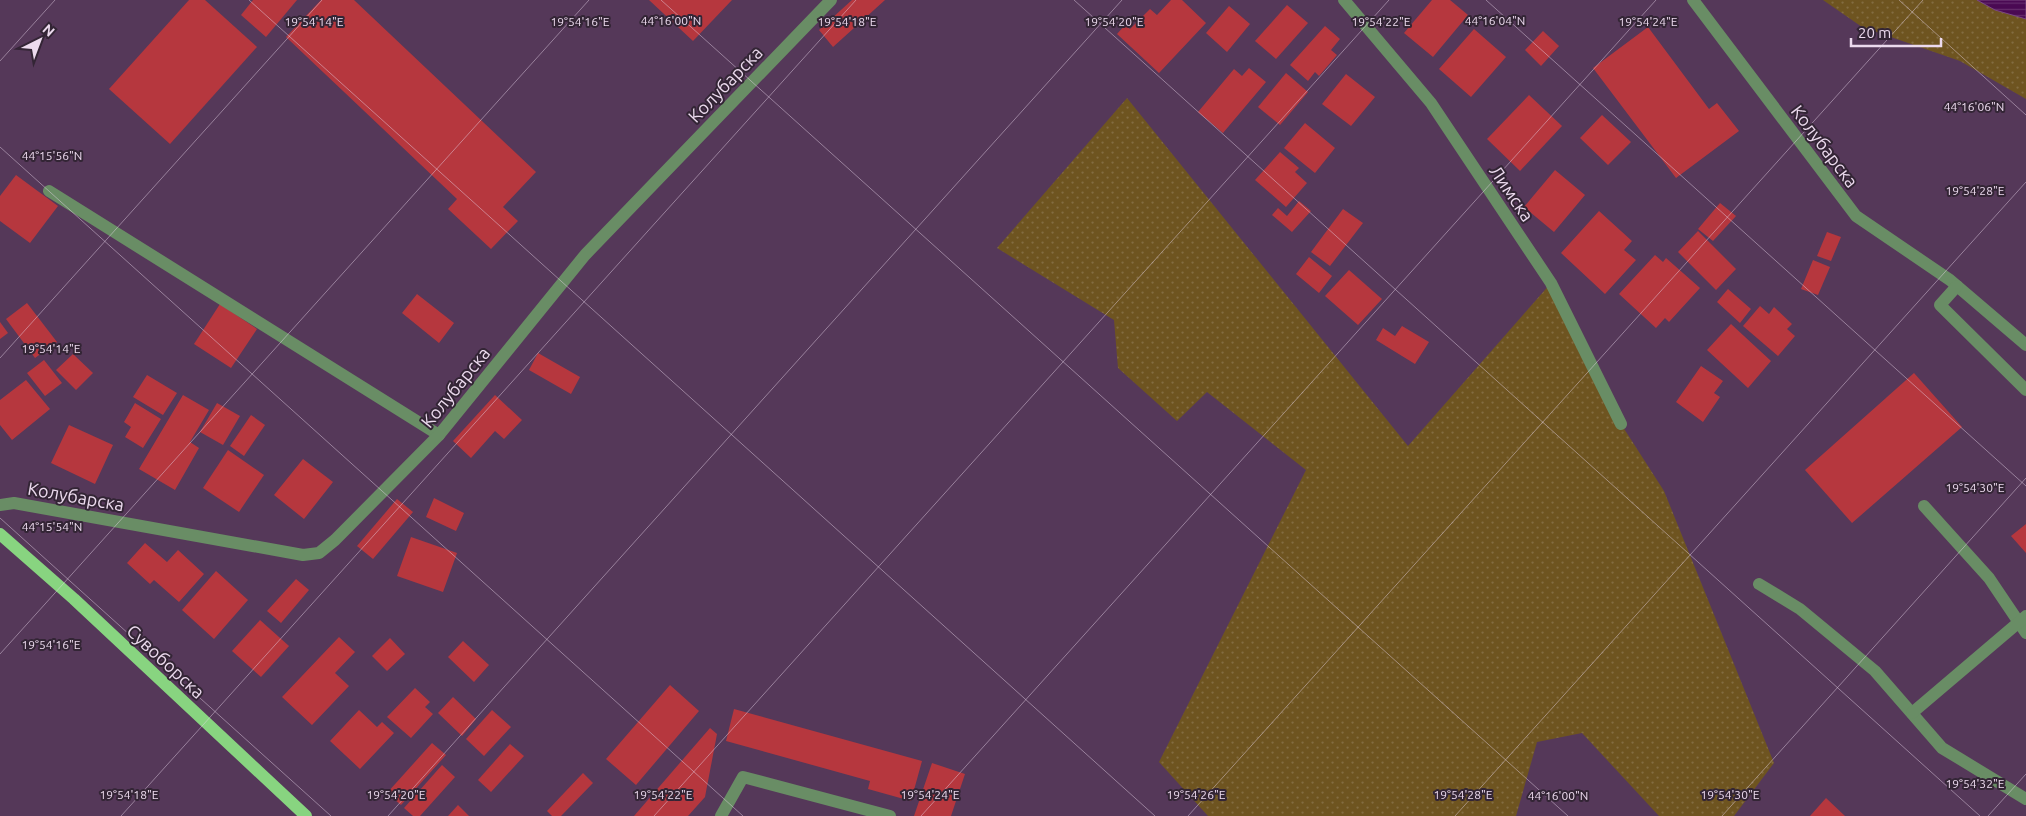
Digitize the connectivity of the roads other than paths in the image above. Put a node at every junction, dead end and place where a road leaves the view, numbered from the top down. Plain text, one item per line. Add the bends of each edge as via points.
1 (831, 0) edge
2 (1344, 0) edge
3 (1693, 0) edge
4 (49, 191) dead end
5 (1957, 286) junction
6 (2026, 345) edge
7 (2026, 390) edge
8 (1621, 424) dead end
9 (439, 436) junction
10 (0, 505) edge
11 (1924, 506) dead end
12 (0, 534) edge
13 (1759, 584) dead end
14 (2024, 624) edge
15 (1912, 713) junction
16 (2026, 799) edge
17 (306, 816) edge
18 (721, 816) edge
19 (890, 816) edge

1 - 9 street, Колубарска via 585,254
2 - 8 street, Лимска via 1431,103 1546,274
3 - 5 street, Колубарска via 1856,216
4 - 9 street
5 - 6 street, Колубарска
5 - 7 street via 1940,305
9 - 10 street, Колубарска via 319,553 304,555 14,503
11 - 14 street via 1989,578
12 - 17 main road, Сувоборска
13 - 15 street via 1800,609 1875,671
14 - 15 street
15 - 16 street via 1942,748
18 - 19 street via 743,777

